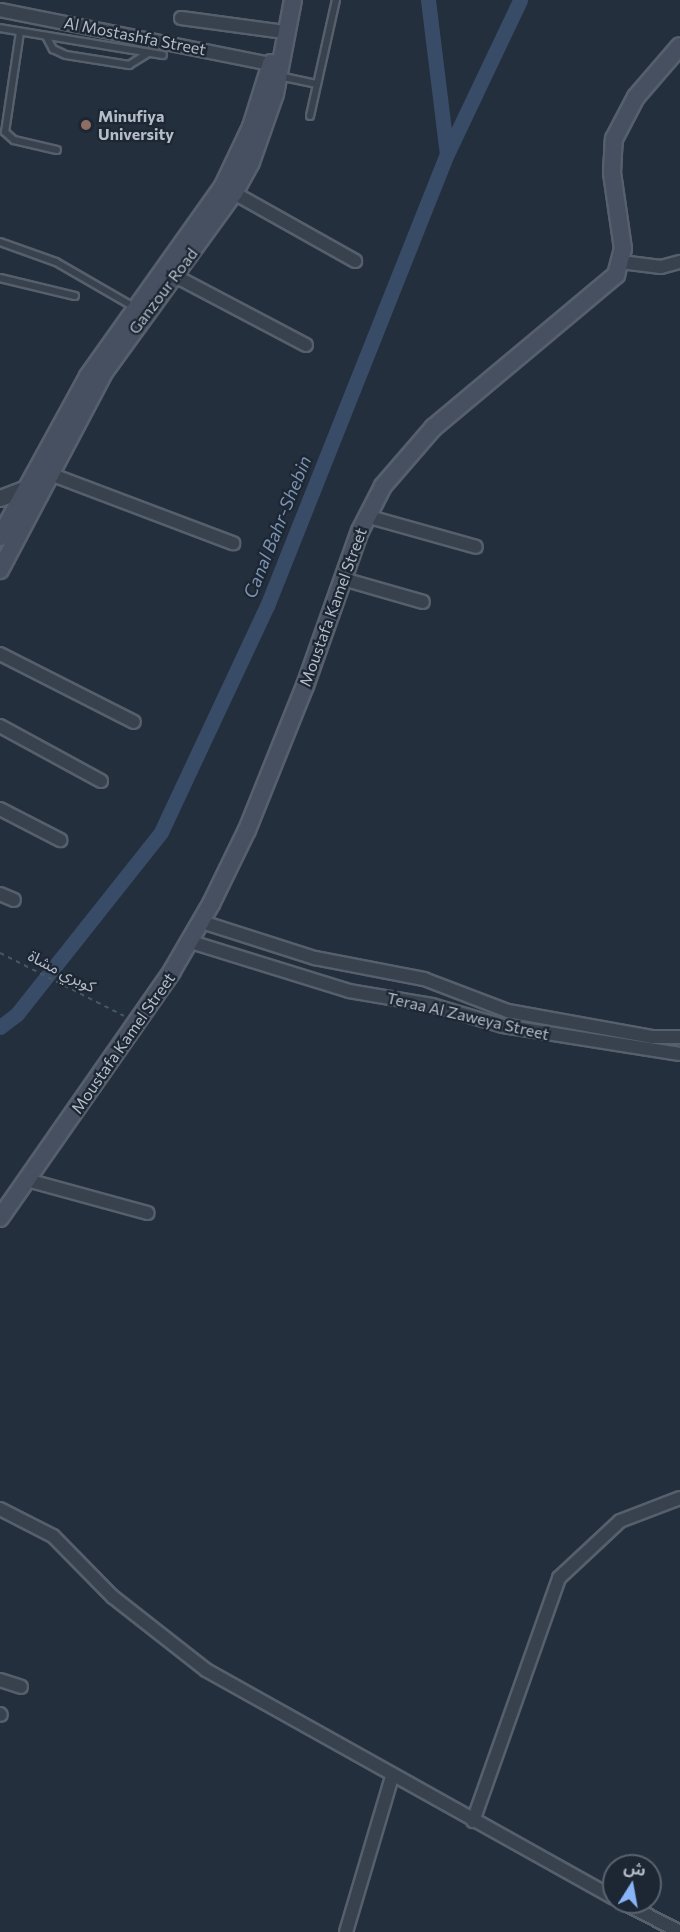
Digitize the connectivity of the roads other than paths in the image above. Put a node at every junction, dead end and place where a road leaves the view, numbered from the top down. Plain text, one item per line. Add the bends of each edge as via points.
1 (282, 0) edge
2 (293, 0) edge
3 (336, 0) edge
4 (0, 10) edge
5 (181, 18) dead end
6 (0, 28) edge
7 (20, 32) junction
8 (277, 32) junction
9 (46, 36) junction
10 (680, 46) edge
11 (148, 53) junction
12 (164, 55) dead end
13 (274, 70) junction
14 (317, 84) junction
15 (310, 116) dead end
16 (57, 150) dead end
17 (234, 194) junction
18 (0, 242) edge
19 (355, 261) dead end
20 (621, 262) junction
21 (680, 262) edge
22 (175, 276) junction
23 (0, 278) edge
24 (75, 296) dead end
25 (135, 308) junction
26 (306, 345) dead end
27 (50, 474) junction
28 (26, 488) junction
29 (0, 498) edge
30 (366, 516) junction
31 (2, 528) edge
32 (233, 543) dead end
33 (476, 547) dead end
34 (0, 570) edge
35 (343, 579) junction
36 (423, 602) dead end
37 (0, 654) edge
38 (135, 722) dead end
39 (0, 726) edge
40 (101, 781) dead end
41 (0, 809) edge
42 (60, 840) dead end
43 (0, 894) edge
44 (14, 900) dead end
45 (202, 922) junction
46 (191, 942) junction
47 (680, 1037) edge
48 (680, 1054) edge
49 (27, 1180) junction
50 (148, 1213) dead end
51 (0, 1218) edge
52 (680, 1498) edge
53 (0, 1509) edge
54 (0, 1680) edge
55 (21, 1687) dead end
56 (392, 1777) junction
57 (473, 1821) junction
58 (602, 1891) edge
59 (645, 1914) edge
60 (346, 1932) edge
61 (680, 1932) edge

1 - 8 main road, Ganzour Road
2 - 13 main road, Ganzour Road
3 - 14 lane
4 - 13 street, Al Mostashfa Street
5 - 8 street
6 - 7 lane
7 - 9 lane
7 - 16 lane via 5,132 14,140
8 - 13 main road, Ganzour Road
9 - 11 lane
9 - 11 lane via 53,49 66,55 129,65
10 - 20 main road via 636,97 614,140 612,173
11 - 12 lane
13 - 14 lane
13 - 17 main road, Ganzour Road via 262,137
13 - 25 main road, Ganzour Road via 223,186
14 - 15 lane
17 - 19 street
17 - 22 main road, Ganzour Road
18 - 25 lane via 96,282
20 - 21 street via 661,267
20 - 30 main road, Moustafa Kamel Street via 608,285 415,446
22 - 26 street
22 - 27 main road, Ganzour Road via 105,371
23 - 24 lane
25 - 28 main road, Ganzour Road via 88,376
27 - 32 street
27 - 34 main road, Ganzour Road
28 - 29 street
28 - 31 main road, Ganzour Road
30 - 33 street
30 - 35 main road, Moustafa Kamel Street
35 - 36 street
35 - 45 main road, Moustafa Kamel Street via 247,830
37 - 38 street
39 - 40 street
41 - 42 street
43 - 44 street
45 - 46 main road, Moustafa Kamel Street
45 - 47 street, Teraa Al Zaweya Street via 315,958 424,979 508,1011 652,1037
46 - 48 street, Teraa Al Zaweya Street via 349,991 432,1005 503,1026
46 - 49 main road, Moustafa Kamel Street
49 - 50 street
49 - 51 main road, Moustafa Kamel Street
52 - 57 street via 620,1521 559,1578
53 - 56 street via 53,1536 113,1597 206,1670
54 - 55 street
56 - 57 street
56 - 60 street
57 - 58 street
59 - 61 street

